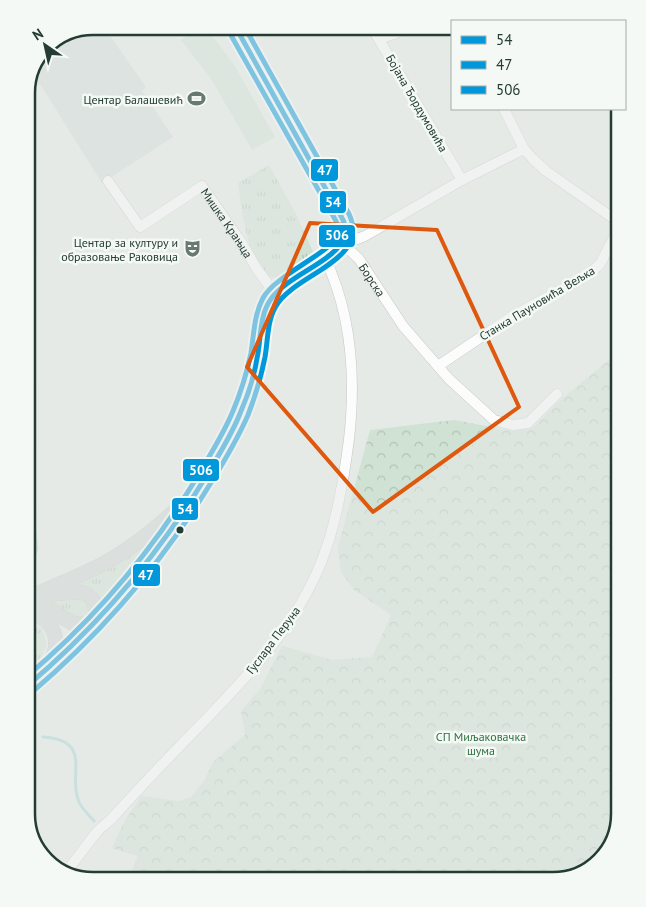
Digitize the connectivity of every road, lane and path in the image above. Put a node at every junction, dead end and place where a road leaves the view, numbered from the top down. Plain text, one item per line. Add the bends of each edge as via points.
1 (240, 35) edge
2 (376, 35) edge
3 (392, 35) edge
4 (379, 40) junction
5 (505, 110) edge
6 (524, 148) junction
7 (462, 180) junction
8 (108, 181) dead end
9 (611, 218) edge
10 (344, 241) junction
11 (611, 243) edge
12 (325, 258) junction
13 (275, 294) junction
14 (438, 366) junction
15 (557, 394) dead end
16 (201, 484) junction
17 (35, 593) edge
18 (35, 595) edge
19 (35, 606) edge
20 (35, 615) edge
21 (94, 623) junction
22 (49, 668) junction
23 (35, 680) edge
24 (70, 867) edge

1 - 10 main road via 342,215 346,227
2 - 4 street, Бојана Ђордумовића
3 - 4 street
4 - 7 street, Бојана Ђордумовића
5 - 6 street
6 - 7 street
6 - 9 street via 546,171
7 - 10 street via 364,236
8 - 13 street, Мишка Крањца via 140,228 202,186
10 - 12 main road
10 - 14 street, Борска via 395,316
11 - 14 street, Станка Пауновића Вељка via 600,264 588,275 511,317
12 - 13 main road via 291,278
12 - 24 street, Гуслара Перуна via 336,284 351,349 353,388 340,495 322,561 295,612 249,672 98,831
13 - 16 main road via 265,310 256,363 241,410
14 - 15 street, Борска via 490,417 505,424 528,423
16 - 17 main road via 171,514 132,545 93,569
16 - 21 main road via 158,549
18 - 21 main road via 87,594 95,605
19 - 21 main road via 46,607 72,623
20 - 22 main road via 43,618 54,632 56,646
21 - 22 main road
22 - 23 main road

